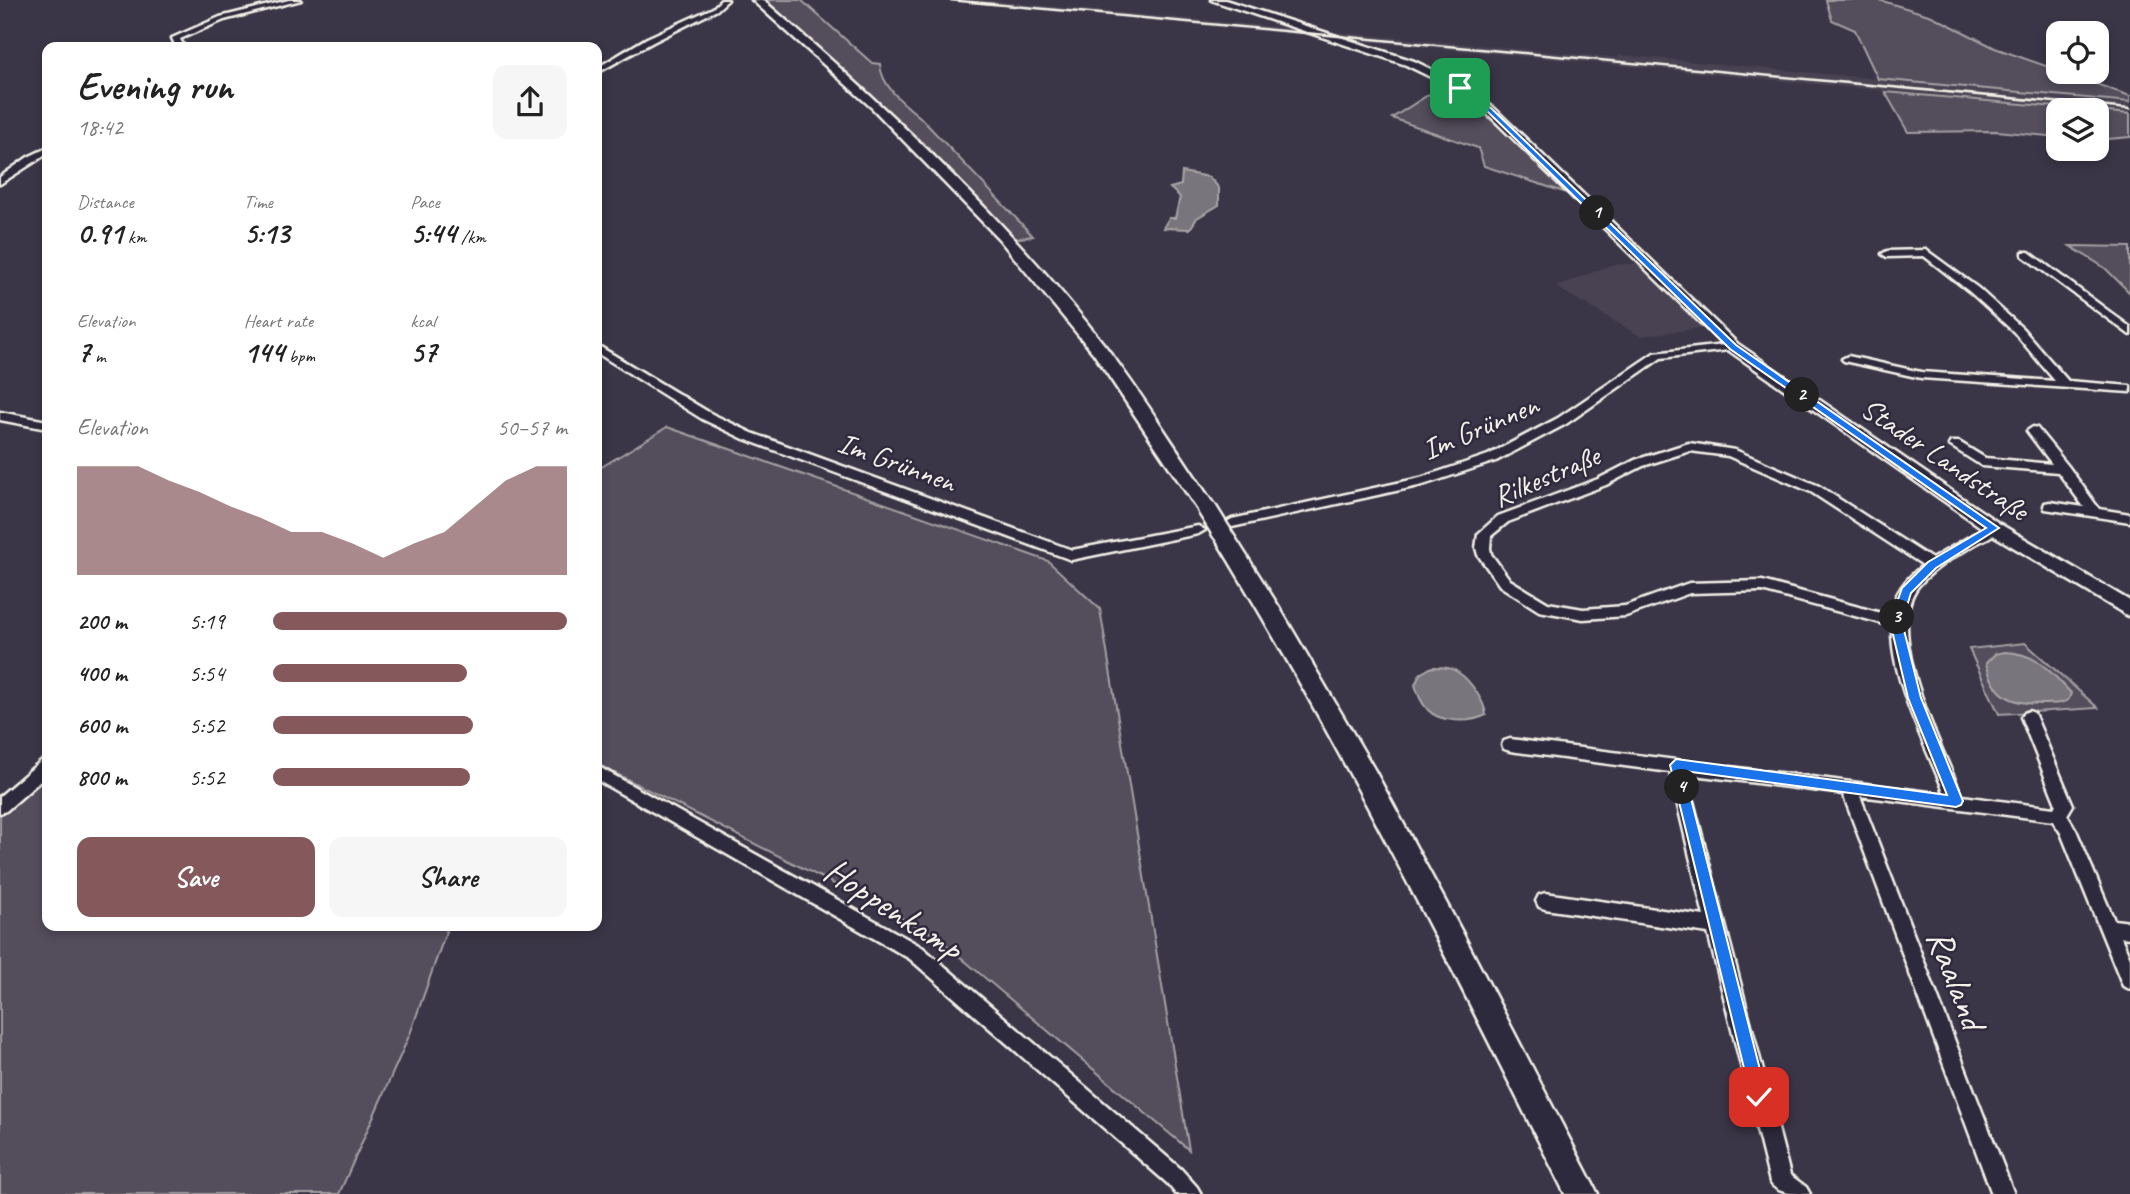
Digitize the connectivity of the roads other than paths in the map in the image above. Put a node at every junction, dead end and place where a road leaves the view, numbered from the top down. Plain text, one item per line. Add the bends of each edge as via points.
1 (298, 0) edge
2 (714, 0) edge
3 (725, 0) edge
4 (757, 0) edge
5 (1216, 0) edge
6 (178, 42) edge
7 (602, 68) edge
8 (42, 154) edge
9 (0, 181) edge
10 (1886, 254) dead end
11 (2026, 254) dead end
12 (2130, 332) edge
13 (1733, 347) junction
14 (602, 351) edge
15 (1848, 359) dead end
16 (2064, 384) junction
17 (2130, 389) edge
18 (0, 416) edge
19 (42, 424) edge
20 (2033, 430) dead end
21 (1955, 445) dead end
22 (2064, 469) junction
23 (2050, 506) dead end
24 (2095, 513) junction
25 (2130, 518) edge
26 (1994, 528) junction
27 (1217, 529) junction
28 (1932, 565) junction
29 (2130, 610) edge
30 (1896, 622) junction
31 (2029, 717) dead end
32 (1510, 745) dead end
33 (1676, 765) junction
34 (42, 770) edge
35 (602, 775) edge
36 (1849, 788) junction
37 (1956, 801) junction
38 (0, 806) edge
39 (2058, 815) junction
40 (1545, 901) dead end
41 (1714, 926) junction
42 (2109, 927) junction
43 (2130, 930) edge
44 (2130, 980) edge
45 (1191, 1194) edge
46 (1582, 1194) edge
47 (1799, 1194) edge
48 (2003, 1194) edge

1 - 6 street via 222,18 176,37
2 - 3 street
3 - 7 street
4 - 27 main road, bridge via 876,105 1004,236 1100,351
5 - 13 street, Stader Landstraße via 1410,63 1472,96
8 - 9 street
10 - 16 street via 1926,253 2018,330
11 - 12 street
13 - 26 street, Stader Landstraße
13 - 27 street, Im Grünnen via 1658,355 1562,421 1492,458 1423,481
14 - 27 street, Im Grünnen via 706,416 748,436 1071,555
15 - 16 street via 1921,375
16 - 17 street
18 - 19 street
20 - 22 street
21 - 22 street via 1982,463
22 - 24 street
23 - 24 street
24 - 25 street
26 - 28 street
26 - 29 street, Stader Landstraße
27 - 46 main road via 1261,593 1414,866
28 - 30 street via 1906,591
28 - 30 street, Rilkestraße via 1815,489 1731,453 1689,447 1503,519 1483,541 1489,562 1506,583 1544,607 1583,614 1626,611 1689,589 1762,586
30 - 37 street via 1914,698
31 - 39 street via 2064,805
32 - 33 street
33 - 36 street
33 - 41 street
34 - 38 street
35 - 45 street, Hoppenkamp via 916,953
36 - 37 street
36 - 48 street, Raaland
37 - 39 street
39 - 42 street
40 - 41 street
41 - 47 street via 1781,1182
42 - 43 street
42 - 44 street

